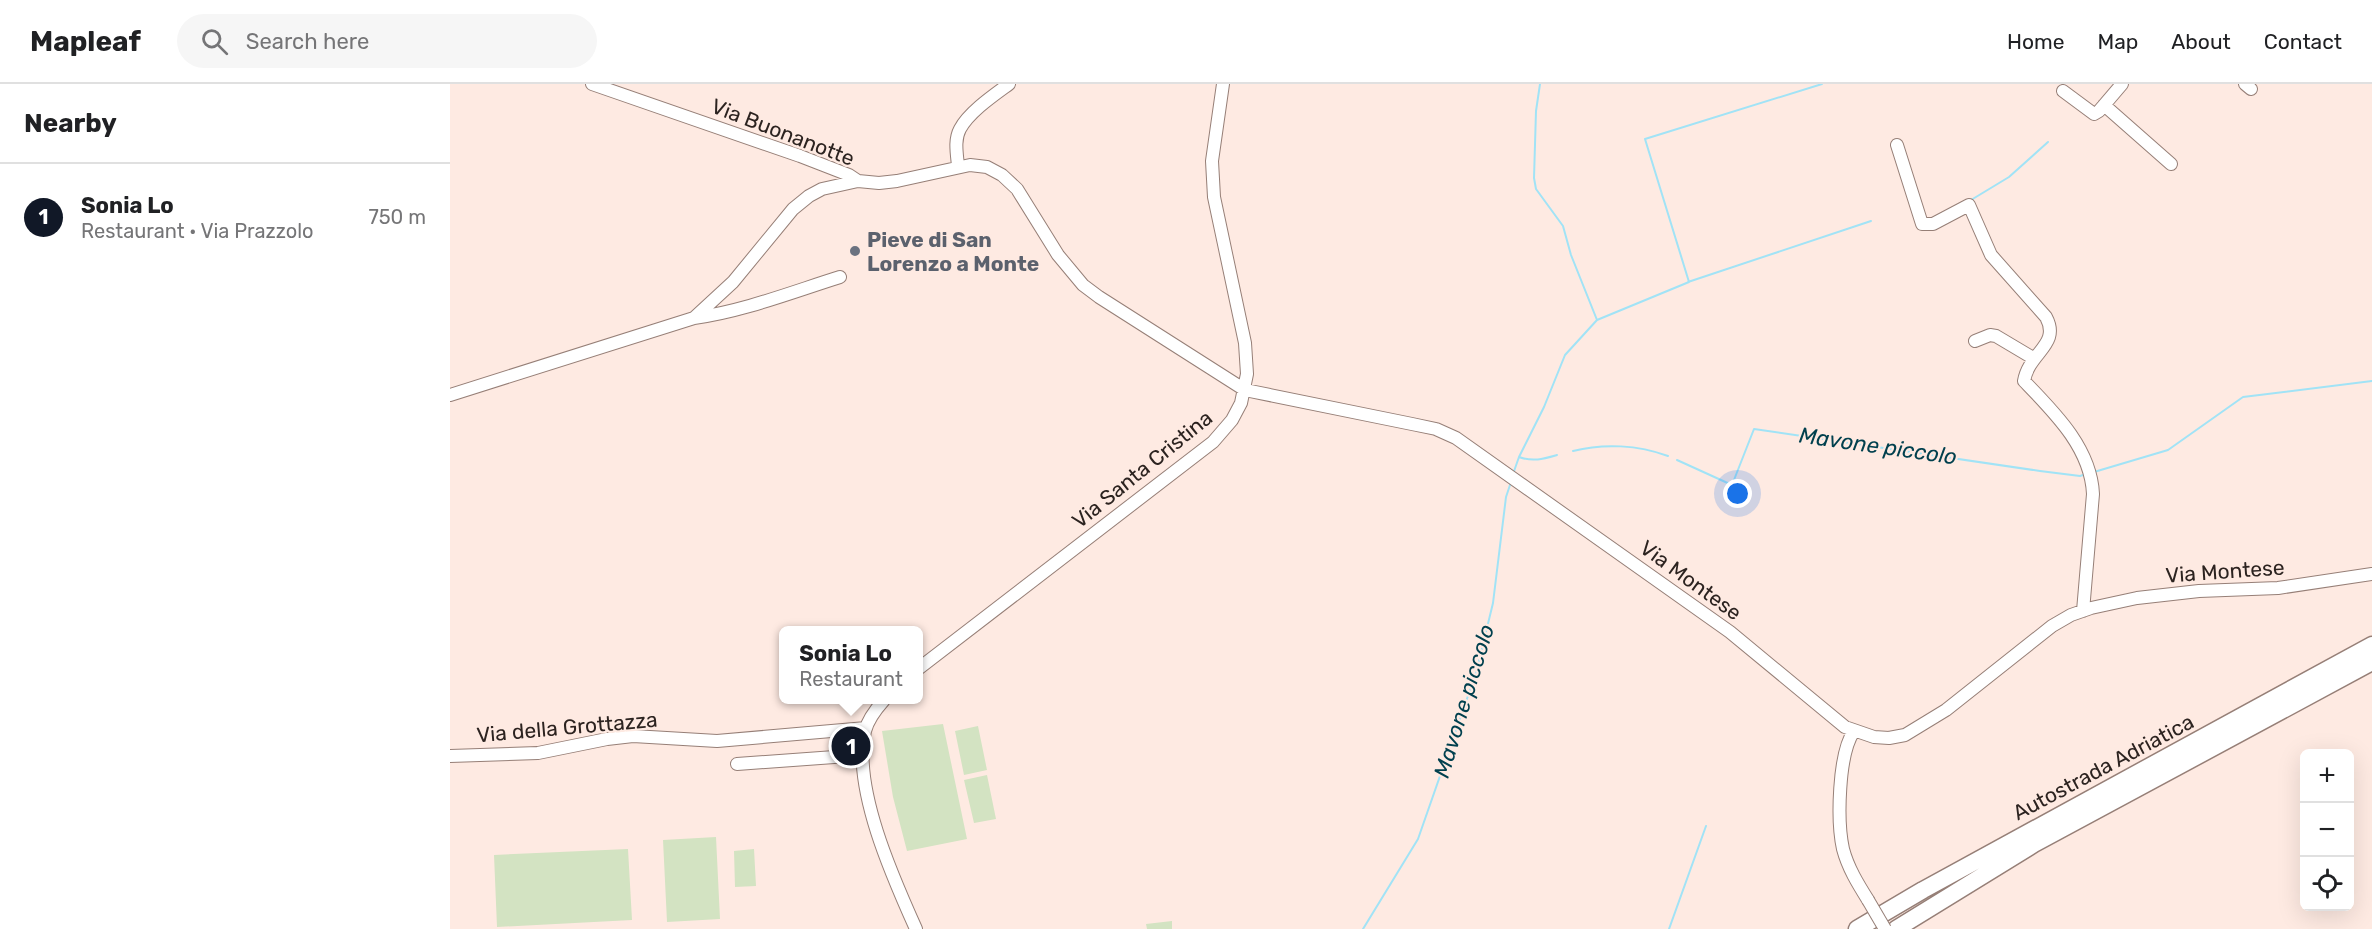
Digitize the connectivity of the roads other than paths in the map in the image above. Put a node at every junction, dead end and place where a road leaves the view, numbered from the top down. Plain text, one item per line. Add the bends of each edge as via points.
1 (592, 84) edge
2 (1009, 84) edge
3 (1223, 84) edge
4 (2122, 84) edge
5 (2063, 91) dead end
6 (2104, 105) junction
7 (1897, 145) dead end
8 (2171, 164) dead end
9 (958, 166) junction
10 (858, 181) junction
11 (840, 276) dead end
12 (694, 318) junction
13 (1975, 341) dead end
14 (2033, 358) junction
15 (1245, 390) junction
16 (450, 395) edge
17 (2372, 574) edge
18 (2083, 611) junction
19 (2372, 645) edge
20 (2372, 662) edge
21 (923, 665) edge
22 (880, 704) edge
23 (866, 728) junction
24 (1854, 731) junction
25 (862, 755) junction
26 (450, 756) edge
27 (737, 764) dead end
28 (916, 929) edge
29 (1857, 929) edge
30 (1885, 929) edge
31 (1896, 929) edge

1 - 10 street, Via Buonanotte via 800,156
2 - 9 street via 984,102 960,129 956,145
3 - 15 street, Via Santa Cristina via 1212,161 1214,196 1245,343
4 - 6 street
5 - 6 street via 2094,114
6 - 8 street
7 - 14 street via 1922,224 1933,224 1969,205 1991,255 2046,316 2051,327 2049,340
9 - 10 street via 897,181
9 - 15 street via 987,167 1002,175 1017,189 1083,285
10 - 12 street via 822,189 801,202 733,282
11 - 12 street via 738,310
12 - 16 street
13 - 14 street via 1996,336
14 - 18 street via 2024,381 2062,420 2092,478
15 - 21 street, Via Santa Cristina via 1232,420 1213,442
15 - 24 street, Via Montese via 1436,429 1456,438 1730,632
17 - 18 street, Via Montese via 2278,588 2137,598
18 - 24 street, Via Montese via 2052,626 1926,724 1889,738
19 - 29 highway, Autostrada Adriatica
20 - 31 highway, Autostrada Adriatica via 2034,844
22 - 23 street
23 - 25 street
23 - 26 street, Via della Grottazza via 717,741 633,736 538,753
24 - 30 street, bridge via 1842,759 1843,849 1852,874
25 - 27 street
25 - 28 street via 878,835

